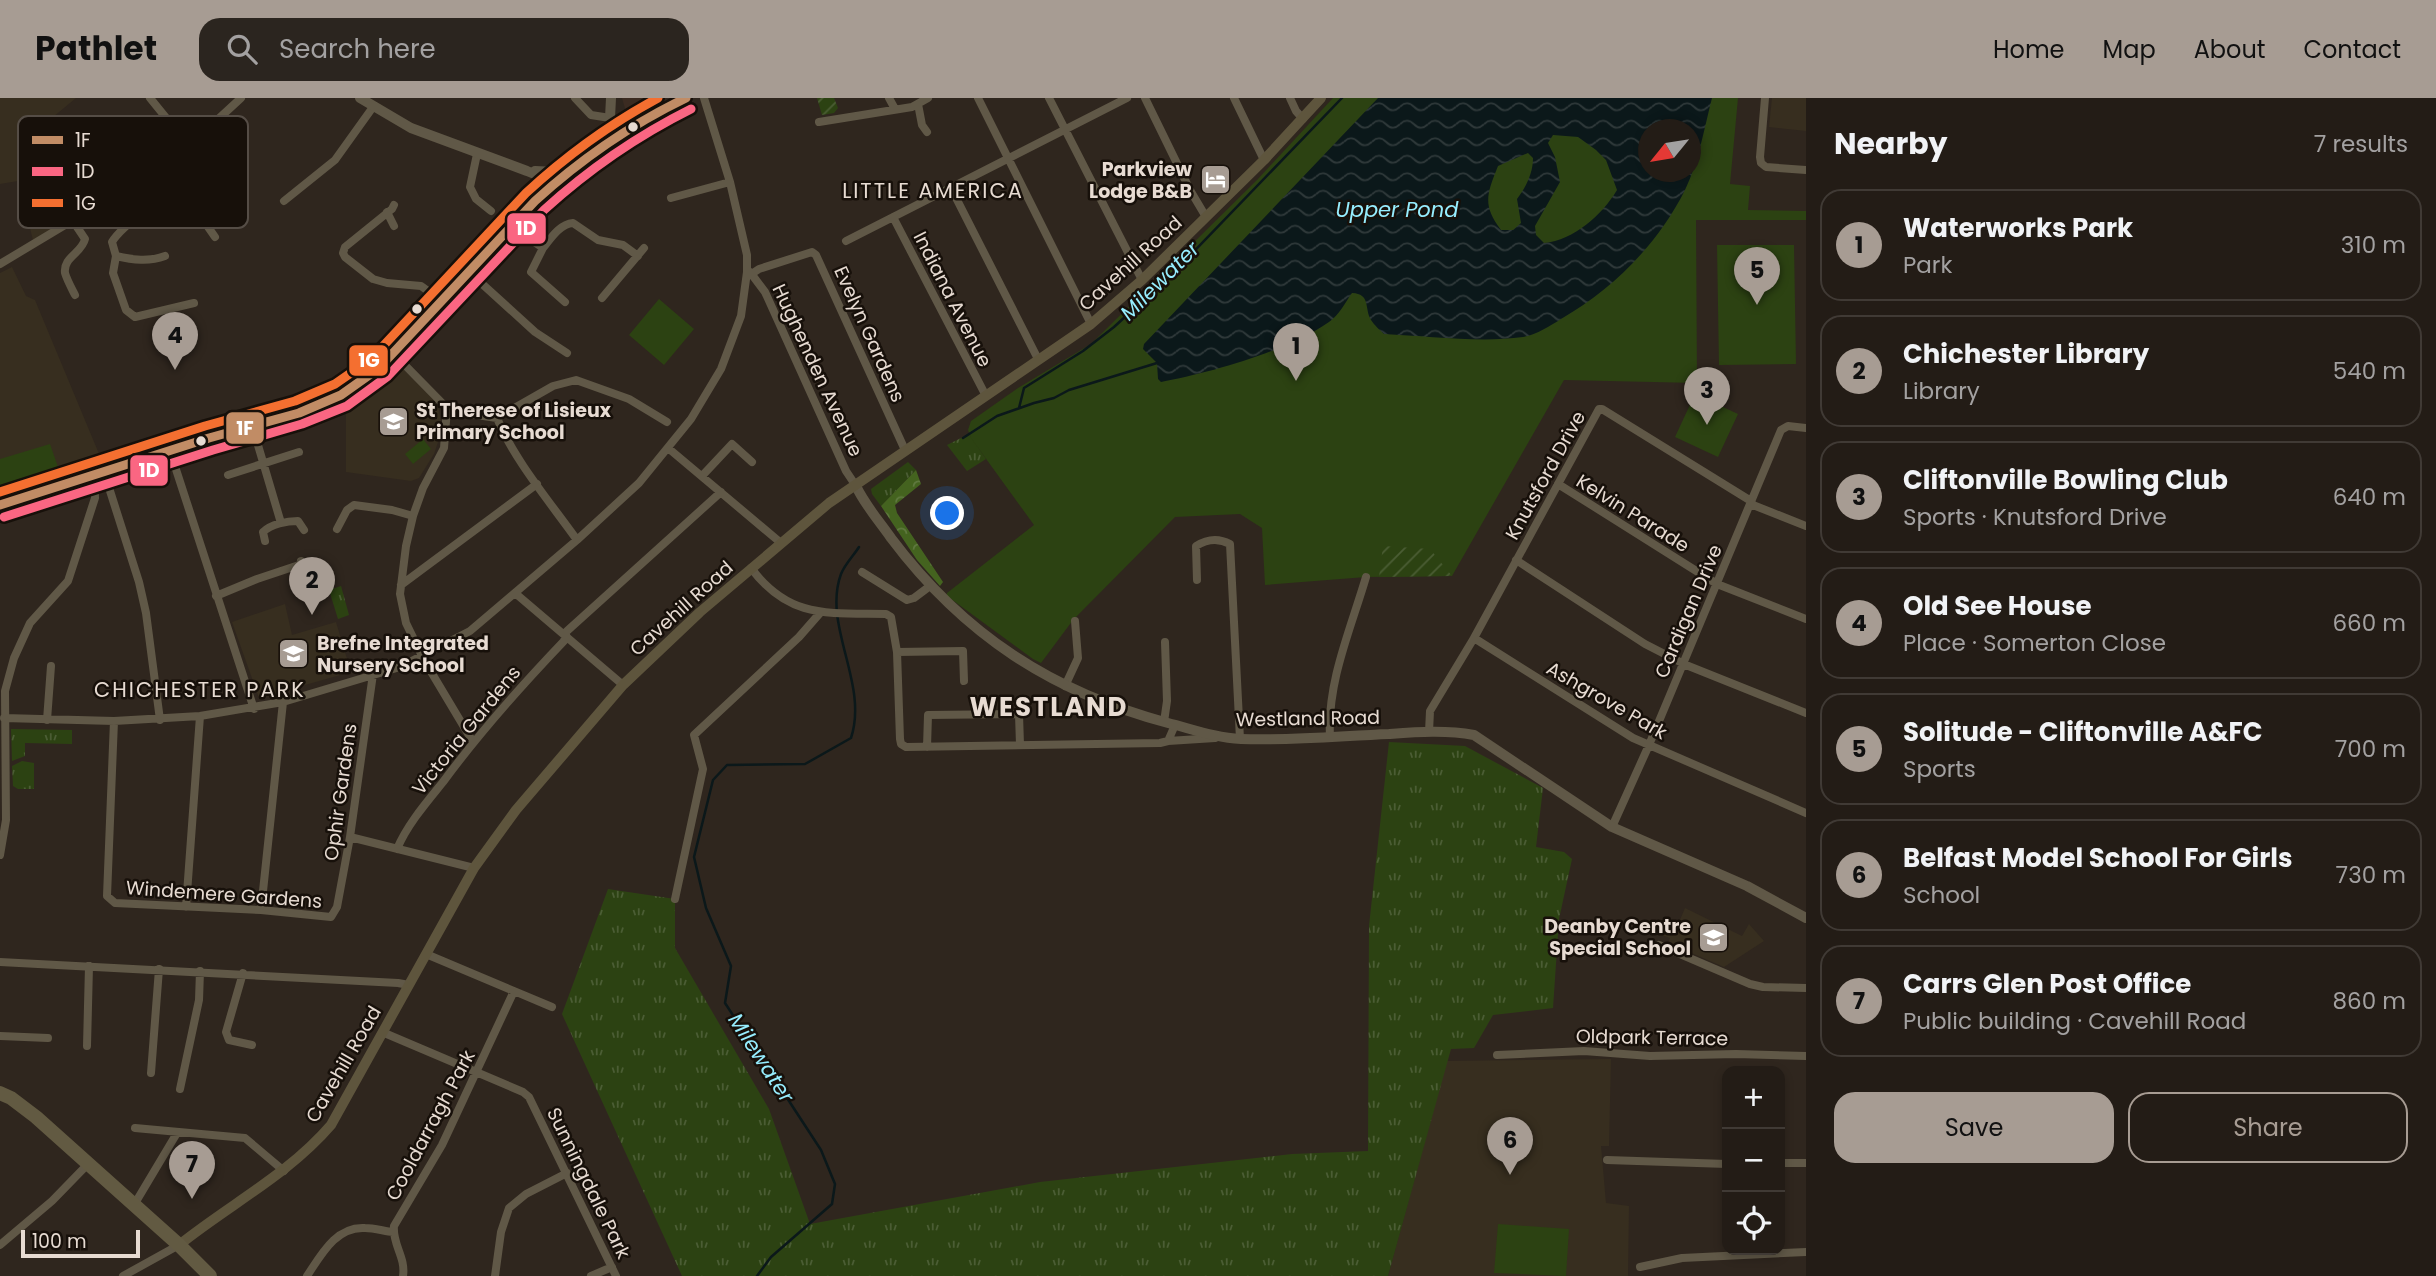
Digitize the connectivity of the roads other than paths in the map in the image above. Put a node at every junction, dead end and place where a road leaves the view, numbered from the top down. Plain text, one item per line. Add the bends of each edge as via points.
1 (150, 98) edge
2 (241, 98) edge
3 (360, 98) edge
4 (575, 98) edge
5 (611, 98) edge
6 (686, 98) edge
7 (704, 98) edge
8 (889, 98) edge
9 (928, 98) edge
10 (978, 98) edge
11 (1049, 98) edge
12 (1127, 98) edge
13 (1145, 98) edge
14 (1234, 98) edge
15 (1290, 98) edge
16 (1321, 98) edge
17 (1765, 98) edge
18 (918, 104) junction
19 (373, 107) junction
20 (895, 110) junction
21 (164, 116) edge
22 (222, 116) edge
23 (610, 118) junction
24 (1303, 119) junction
25 (819, 122) dead end
26 (1065, 128) junction
27 (927, 132) dead end
28 (614, 136) junction
29 (477, 154) junction
30 (1008, 158) junction
31 (1264, 160) junction
32 (574, 166) junction
33 (1806, 170) edge
34 (527, 171) junction
35 (730, 181) junction
36 (551, 186) junction
37 (951, 188) junction
38 (671, 198) dead end
39 (284, 201) dead end
40 (394, 205) dead end
41 (491, 211) dead end
42 (387, 212) junction
43 (893, 217) junction
44 (1206, 217) junction
45 (394, 226) dead end
46 (512, 227) junction
47 (61, 228) edge
48 (78, 228) edge
49 (124, 228) edge
50 (209, 228) edge
51 (215, 237) dead end
52 (846, 241) dead end
53 (543, 248) junction
54 (644, 248) dead end
55 (116, 256) junction
56 (166, 256) dead end
57 (638, 256) junction
58 (0, 264) edge
59 (469, 272) junction
60 (750, 272) junction
61 (1142, 281) junction
62 (75, 295) dead end
63 (602, 298) dead end
64 (442, 301) junction
65 (565, 302) dead end
66 (194, 303) dead end
67 (1091, 324) junction
68 (393, 353) junction
69 (567, 353) dead end
70 (1038, 359) junction
71 (986, 396) junction
72 (447, 408) junction
73 (497, 418) junction
74 (667, 422) dead end
75 (251, 425) junction
76 (1806, 428) edge
77 (668, 448) junction
78 (905, 450) junction
79 (170, 451) junction
80 (299, 452) dead end
81 (752, 462) dead end
82 (263, 464) junction
83 (99, 474) junction
84 (228, 475) dead end
85 (702, 476) junction
86 (537, 484) junction
87 (1558, 484) junction
88 (856, 486) junction
89 (721, 492) junction
90 (1751, 500) junction
91 (0, 505) edge
92 (413, 516) junction
93 (281, 523) junction
94 (1806, 526) edge
95 (337, 529) dead end
96 (304, 530) dead end
97 (577, 540) junction
98 (265, 541) dead end
99 (781, 543) junction
100 (1516, 560) junction
101 (751, 568) junction
102 (862, 572) dead end
103 (1366, 577) dead end
104 (1197, 580) dead end
105 (1717, 584) junction
106 (401, 585) junction
107 (930, 586) junction
108 (309, 588) dead end
109 (514, 593) junction
110 (216, 596) junction
111 (820, 613) junction
112 (1806, 619) edge
113 (1075, 621) dead end
114 (567, 636) junction
115 (1474, 638) junction
116 (1165, 642) dead end
117 (897, 652) junction
118 (423, 657) junction
119 (1682, 663) junction
120 (51, 666) dead end
121 (373, 674) junction
122 (964, 681) dead end
123 (623, 685) junction
124 (1065, 686) junction
125 (283, 702) junction
126 (254, 709) junction
127 (1806, 713) edge
128 (200, 716) junction
129 (5, 718) junction
130 (47, 720) junction
131 (160, 720) junction
132 (114, 721) junction
133 (1164, 722) junction
134 (1175, 725) junction
135 (1429, 732) junction
136 (1330, 736) junction
137 (1221, 737) junction
138 (1240, 739) junction
139 (1168, 741) junction
140 (473, 742) junction
141 (1020, 745) junction
142 (1649, 746) junction
143 (928, 747) junction
144 (3, 777) edge
145 (1806, 813) edge
146 (1612, 827) junction
147 (351, 837) junction
148 (397, 849) junction
149 (0, 855) edge
150 (474, 868) junction
151 (675, 899) dead end
152 (186, 906) junction
153 (261, 910) junction
154 (334, 913) joint
155 (1806, 918) edge
156 (1658, 945) dead end
157 (426, 954) junction
158 (0, 962) edge
159 (89, 966) junction
160 (159, 969) junction
161 (200, 971) junction
162 (243, 973) junction
163 (409, 985) junction
164 (1806, 988) edge
165 (514, 991) junction
166 (552, 1007) dead end
167 (382, 1032) junction
168 (0, 1036) edge
169 (48, 1038) dead end
170 (252, 1045) dead end
171 (87, 1046) dead end
172 (1497, 1055) dead end
173 (1806, 1056) edge
174 (477, 1072) junction
175 (151, 1073) dead end
176 (180, 1089) dead end
177 (0, 1093) edge
178 (135, 1128) dead end
179 (177, 1133) junction
180 (1607, 1160) dead end
181 (1785, 1163) edge
182 (1806, 1163) edge
183 (88, 1164) junction
184 (1722, 1164) edge
185 (284, 1171) junction
186 (567, 1173) junction
187 (134, 1205) junction
188 (393, 1232) junction
189 (0, 1245) edge
190 (179, 1245) junction
191 (1806, 1252) edge
192 (612, 1267) junction
193 (1640, 1267) dead end
194 (123, 1276) edge
195 (210, 1276) edge
196 (307, 1276) edge
197 (403, 1276) edge
198 (495, 1276) edge
199 (591, 1276) edge
200 (616, 1276) edge

1 - 21 street
2 - 22 street
3 - 19 street
4 - 23 street via 591,115
5 - 23 street
6 - 28 main road
7 - 35 street
8 - 20 street
9 - 18 street
10 - 30 street
11 - 26 street
12 - 26 street
13 - 44 street
14 - 31 street
15 - 24 street
16 - 24 main road, Cavehill Road
17 - 33 street via 1761,163
18 - 20 street
18 - 27 street
19 - 29 street
19 - 39 street via 335,160
20 - 25 street
23 - 28 street
24 - 31 main road, Cavehill Road
26 - 30 street
26 - 61 street
28 - 32 main road
29 - 34 street
29 - 41 street via 470,187
30 - 37 street
30 - 67 street
31 - 44 main road, Cavehill Road
32 - 34 street via 556,172
32 - 36 main road
34 - 36 street
35 - 38 street
35 - 60 street
36 - 46 main road
37 - 43 street
37 - 70 street
40 - 42 street
42 - 45 street
42 - 64 street via 345,247 345,257 373,279 421,286
43 - 52 street
43 - 71 street, Indiana Avenue
44 - 61 main road, Cavehill Road
46 - 53 street
46 - 59 main road
47 - 58 street
48 - 62 street via 85,239 83,247 67,261 65,272
49 - 55 street via 112,242
50 - 51 street
53 - 57 street via 573,222 598,240 623,245
53 - 65 street via 531,272
54 - 57 street
55 - 56 street via 133,260
55 - 66 street via 113,273 126,310 135,317
57 - 63 street
59 - 64 main road
59 - 69 street via 535,332
60 - 77 street via 741,316 721,369
60 - 78 street, Evelyn Gardens via 800,254 816,255
60 - 88 street, Hughenden Avenue via 765,292
61 - 67 main road, Cavehill Road
64 - 68 main road
67 - 70 main road, Cavehill Road
68 - 72 street
68 - 75 main road via 365,382 336,400
70 - 71 main road, Cavehill Road
71 - 78 main road, Cavehill Road
72 - 73 street
72 - 92 street via 444,447
73 - 74 street via 553,386 576,380 629,400
73 - 86 street
75 - 79 main road
75 - 82 street
76 - 90 street, Cardigan Drive via 1781,430
77 - 85 street
77 - 97 street via 639,483
78 - 88 main road, Cavehill Road
79 - 83 main road
79 - 110 street
80 - 82 street
81 - 85 street via 732,444
82 - 84 street
82 - 93 street
83 - 91 main road
83 - 129 street via 68,581 20,641 5,691
83 - 131 street via 139,582
85 - 89 street
86 - 97 street
86 - 106 street
87 - 90 street, Knutsford Drive via 1602,409
87 - 100 street, Knutsford Drive
87 - 105 street, Kelvin Parade
88 - 99 main road, Cavehill Road
88 - 107 street, Westland Road
89 - 99 street
89 - 114 street, Victoria Gardens via 567,631
90 - 94 street, Knutsford Drive via 1753,505
90 - 105 street, Cardigan Drive
92 - 95 street via 354,505
92 - 106 street
93 - 96 street via 298,521
93 - 98 street via 267,528
97 - 109 street
99 - 101 main road, Cavehill Road
100 - 115 street, Knutsford Drive
100 - 119 street
101 - 111 street via 783,600
101 - 123 main road, Cavehill Road
102 - 107 street via 907,600
103 - 136 street via 1329,706
104 - 138 street via 1196,546 1203,541 1230,544
105 - 112 street, Kelvin Parade
105 - 119 street, Cardigan Drive
106 - 118 street via 406,623
107 - 124 street, Westland Road via 972,626
108 - 110 street via 302,562
109 - 114 street
109 - 118 street via 470,631
110 - 126 street
111 - 117 street via 886,614 891,617
111 - 151 street via 694,735 704,769
113 - 124 street via 1077,658
114 - 123 street
114 - 140 street, Victoria Gardens
115 - 135 street, Knutsford Drive via 1430,711
115 - 142 street, Ashgrove Park
116 - 133 street
117 - 122 street via 963,651
117 - 143 street via 901,744
118 - 121 street
118 - 140 street
119 - 127 street
119 - 142 street, Cardigan Drive
120 - 130 street
121 - 125 street
121 - 147 street, Ophir Gardens
123 - 150 main road, Cavehill Road via 516,810
124 - 133 street, Westland Road via 1125,712
125 - 126 street
125 - 153 street
126 - 128 street
128 - 131 street
128 - 152 street
129 - 130 street
129 - 144 street
130 - 132 street
131 - 132 street
132 - 152 street, Windemere Gardens via 107,896 115,903
133 - 134 street, Westland Road
134 - 137 street, Westland Road
134 - 139 street
135 - 136 street, Westland Road
135 - 146 street, Westland Road via 1474,736
136 - 138 street, Westland Road
137 - 138 street, Westland Road
137 - 139 street
139 - 141 street
140 - 148 street, Victoria Gardens
141 - 143 street
141 - 143 street via 1019,714 928,715
142 - 145 street, Ashgrove Park
142 - 146 street, Cardigan Drive
144 - 149 street via 6,820
146 - 155 street, Westland Road
147 - 148 street
147 - 154 street, Ophir Gardens
148 - 150 street
150 - 157 main road, Cavehill Road
152 - 153 street, Windemere Gardens
153 - 154 street, Windemere Gardens via 331,917
156 - 164 street via 1750,984
157 - 163 main road, Cavehill Road
157 - 165 street
158 - 159 street
159 - 160 street
159 - 171 street
160 - 161 street
160 - 175 street
161 - 162 street
161 - 176 street via 199,1000
162 - 163 street
162 - 170 street via 226,1032 229,1040
163 - 167 main road, Cavehill Road
165 - 166 street
165 - 174 street, Cooldarragh Park
167 - 174 street, Sunningdale Park
167 - 185 main road, Cavehill Road via 331,1125
168 - 169 street
172 - 173 street, Oldpark Terrace via 1584,1051 1650,1056
174 - 186 street, Sunningdale Park via 530,1097
174 - 188 street, Cooldarragh Park
177 - 183 highway via 36,1117
178 - 179 street
179 - 185 street via 245,1139
179 - 187 street
180 - 184 street
181 - 182 street
183 - 187 highway
183 - 189 street
185 - 190 main road, Cavehill Road
186 - 192 street, Sunningdale Park
186 - 198 street via 509,1208
187 - 190 highway
188 - 196 street via 363,1227 341,1234
188 - 197 street, Cooldarragh Park
190 - 194 street
190 - 195 highway
191 - 193 street via 1682,1258
192 - 199 street
192 - 200 street, Sunningdale Park

